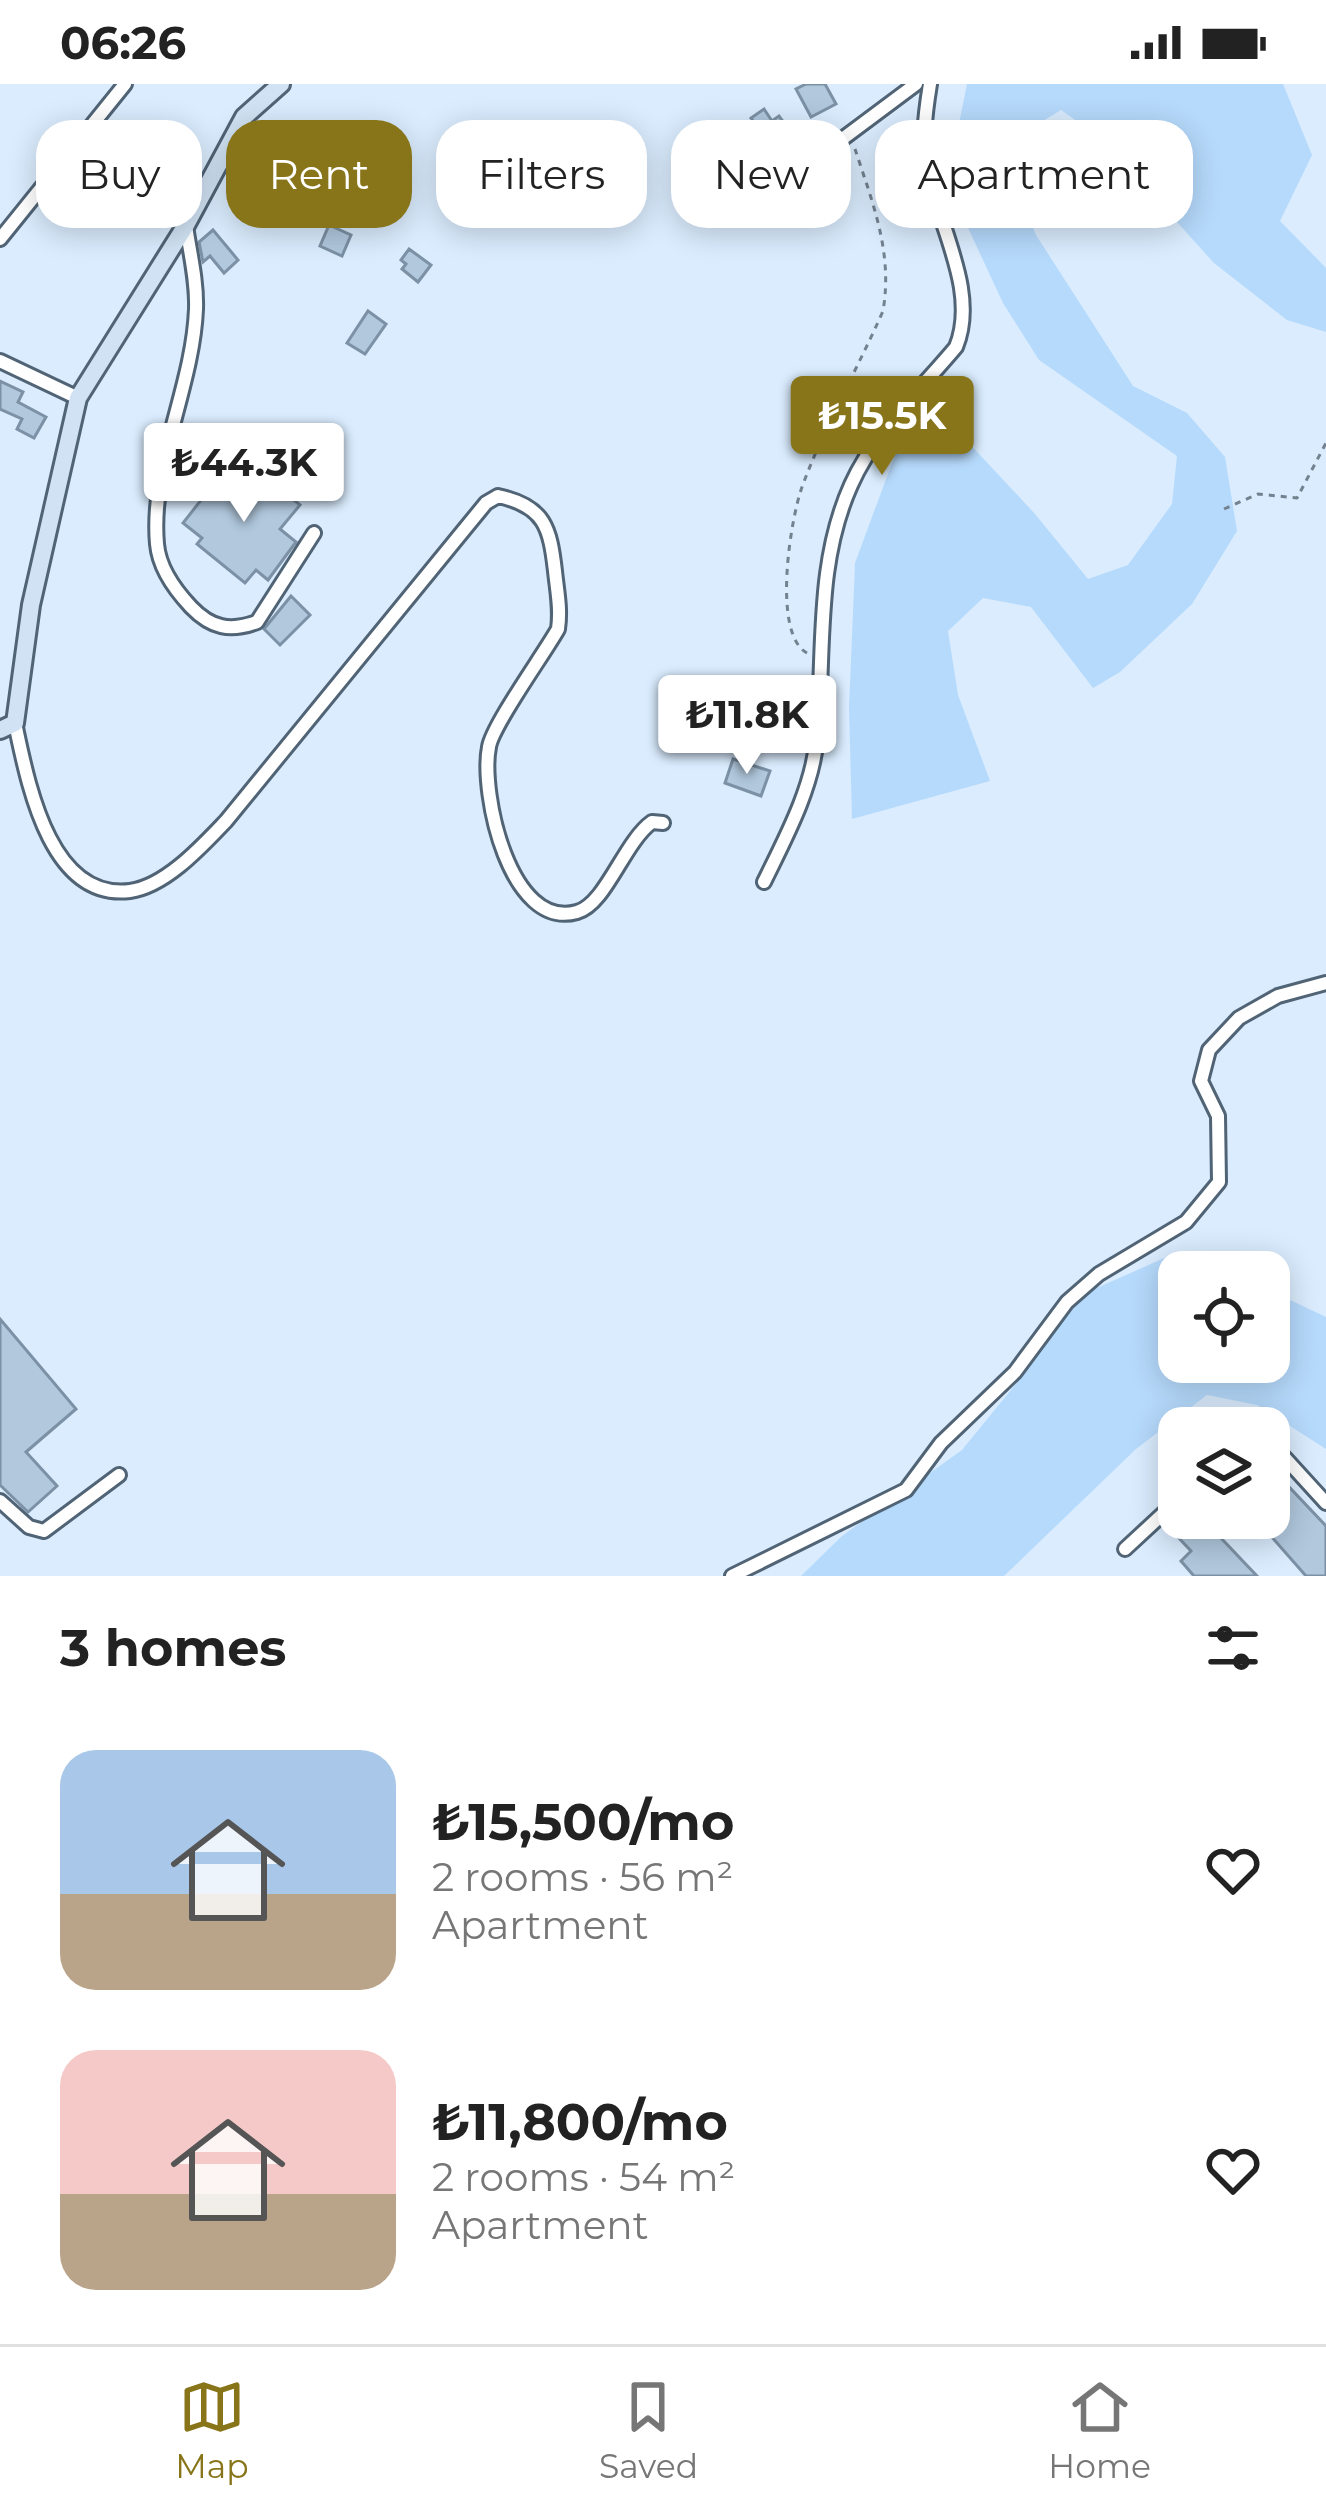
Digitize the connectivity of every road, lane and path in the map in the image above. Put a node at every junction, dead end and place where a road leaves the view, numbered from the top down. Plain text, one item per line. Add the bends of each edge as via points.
1 (125, 84) edge
2 (281, 84) edge
3 (916, 84) edge
4 (930, 84) edge
5 (851, 132) edge
6 (851, 136) edge
7 (202, 195) edge
8 (184, 228) edge
9 (186, 228) edge
10 (0, 239) edge
11 (0, 361) edge
12 (78, 398) junction
13 (1326, 442) edge
14 (1225, 509) dead end
15 (314, 533) dead end
16 (819, 660) junction
17 (8, 726) edge
18 (663, 823) dead end
19 (764, 882) dead end
20 (1326, 983) edge
21 (1290, 1463) edge
22 (119, 1475) dead end
23 (0, 1502) edge
24 (1326, 1503) edge
25 (1158, 1518) edge
26 (1125, 1549) dead end
27 (731, 1576) edge

1 - 10 street
2 - 7 street via 244,117
3 - 5 street
4 - 16 street via 928,174 963,295 964,329 851,484 828,555
6 - 16 path via 884,240 888,280 883,311 801,489 792,528 791,638
8 - 12 street
9 - 15 street via 196,312 157,548 173,586 212,625 244,627 257,622
11 - 12 street
12 - 17 street
13 - 14 path via 1297,498 1258,494
16 - 19 street via 818,739 793,823
17 - 18 street via 54,846 92,882 133,891 181,863 226,821 498,496 536,512 550,529 560,613 488,744 508,867 540,906 575,913 590,907 639,831
20 - 27 street via 1239,1018 1209,1050 1201,1081 1218,1116 1219,1182 1186,1222 1067,1302 1015,1372 941,1442 906,1490
21 - 24 street
22 - 23 street via 44,1531
25 - 26 street

